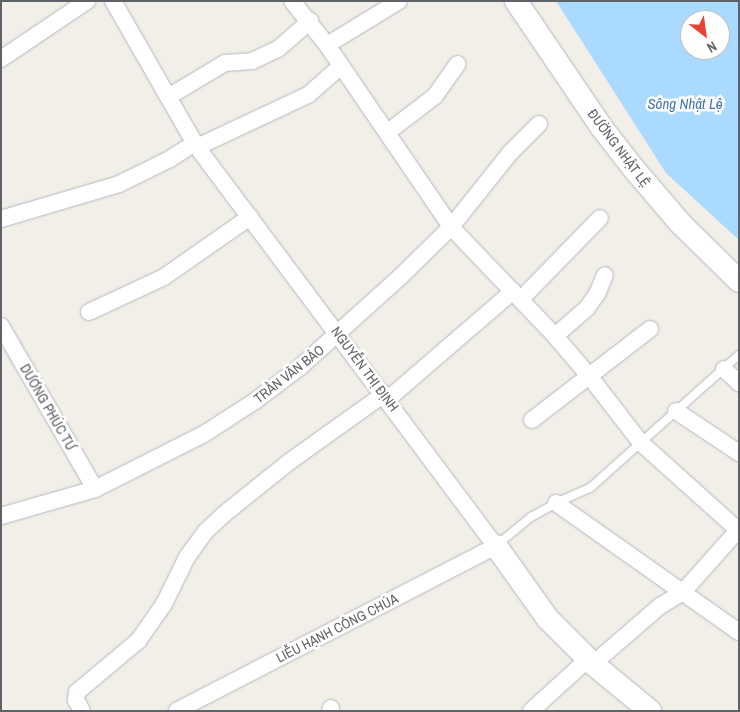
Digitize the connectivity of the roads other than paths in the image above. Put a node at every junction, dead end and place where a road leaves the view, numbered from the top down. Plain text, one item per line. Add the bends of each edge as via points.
1 (87, 1) edge
2 (113, 1) edge
3 (292, 1) edge
4 (399, 1) edge
5 (516, 1) edge
6 (379, 6) edge
7 (310, 21) junction
8 (327, 45) junction
9 (1, 59) edge
10 (457, 64) dead end
11 (341, 66) junction
12 (168, 97) junction
13 (539, 124) dead end
14 (388, 132) junction
15 (196, 145) junction
16 (250, 217) junction
17 (600, 218) dead end
18 (1, 219) edge
19 (451, 227) junction
20 (605, 275) dead end
21 (739, 281) edge
22 (517, 295) junction
23 (89, 312) dead end
24 (650, 329) dead end
25 (338, 334) junction
26 (4, 335) edge
27 (555, 336) junction
28 (739, 355) edge
29 (724, 369) junction
30 (590, 377) junction
31 (739, 383) edge
32 (386, 396) junction
33 (676, 411) junction
34 (532, 420) dead end
35 (640, 443) junction
36 (739, 453) edge
37 (95, 489) junction
38 (556, 503) junction
39 (1, 516) edge
40 (738, 530) edge
41 (496, 546) junction
42 (682, 593) junction
43 (739, 632) edge
44 (591, 662) junction
45 (200, 706) edge
46 (82, 711) edge
47 (177, 711) edge
48 (531, 711) edge
49 (650, 711) edge

1 - 9 street
2 - 12 street, NGUYỄN THỊ ĐỊNH
3 - 7 street
4 - 6 street
5 - 21 street, ĐƯỜNG NHẬT LỆ via 602,128 634,169 681,224
6 - 8 street
7 - 8 street
7 - 12 street via 278,49 252,60 226,63
8 - 11 street
10 - 14 street via 435,96
11 - 14 street
11 - 15 street via 308,95
12 - 15 street, NGUYỄN THỊ ĐỊNH
13 - 19 street, TRẦN VĂN BẢO via 510,153
14 - 19 street
15 - 16 street, NGUYỄN THỊ ĐỊNH
15 - 18 street via 119,184
16 - 23 street via 164,278
16 - 25 street, NGUYỄN THỊ ĐỊNH
17 - 22 street
19 - 22 street
19 - 25 street, TRẦN VĂN BẢO
20 - 27 street via 587,308
22 - 27 street
22 - 32 street
24 - 30 street
25 - 32 street, NGUYỄN THỊ ĐỊNH
25 - 37 street, TRẦN VĂN BẢO via 299,368 222,423
26 - 37 street, DƯƠNG PHÚC TƯ
27 - 30 street
28 - 29 lane
29 - 31 street
29 - 33 lane
30 - 34 street
30 - 35 street
32 - 41 street, NGUYỄN THỊ ĐỊNH
32 - 46 street via 289,462 206,532 187,557 164,604 138,641 77,692 76,700
33 - 35 lane
33 - 36 street
35 - 38 lane via 590,488
35 - 40 street
37 - 39 street, TRẦN VĂN BẢO
38 - 41 lane
38 - 42 street
40 - 42 street
41 - 44 street, NGUYỄN THỊ ĐỊNH via 548,619
41 - 45 street, LIỄU HẠNH CÔNG CHÚA
42 - 43 street
42 - 44 street via 660,606
44 - 48 street
44 - 49 street, NGUYỄN THỊ ĐỊNH
45 - 47 street, LIỄU HẠNH CÔNG CHÚA

